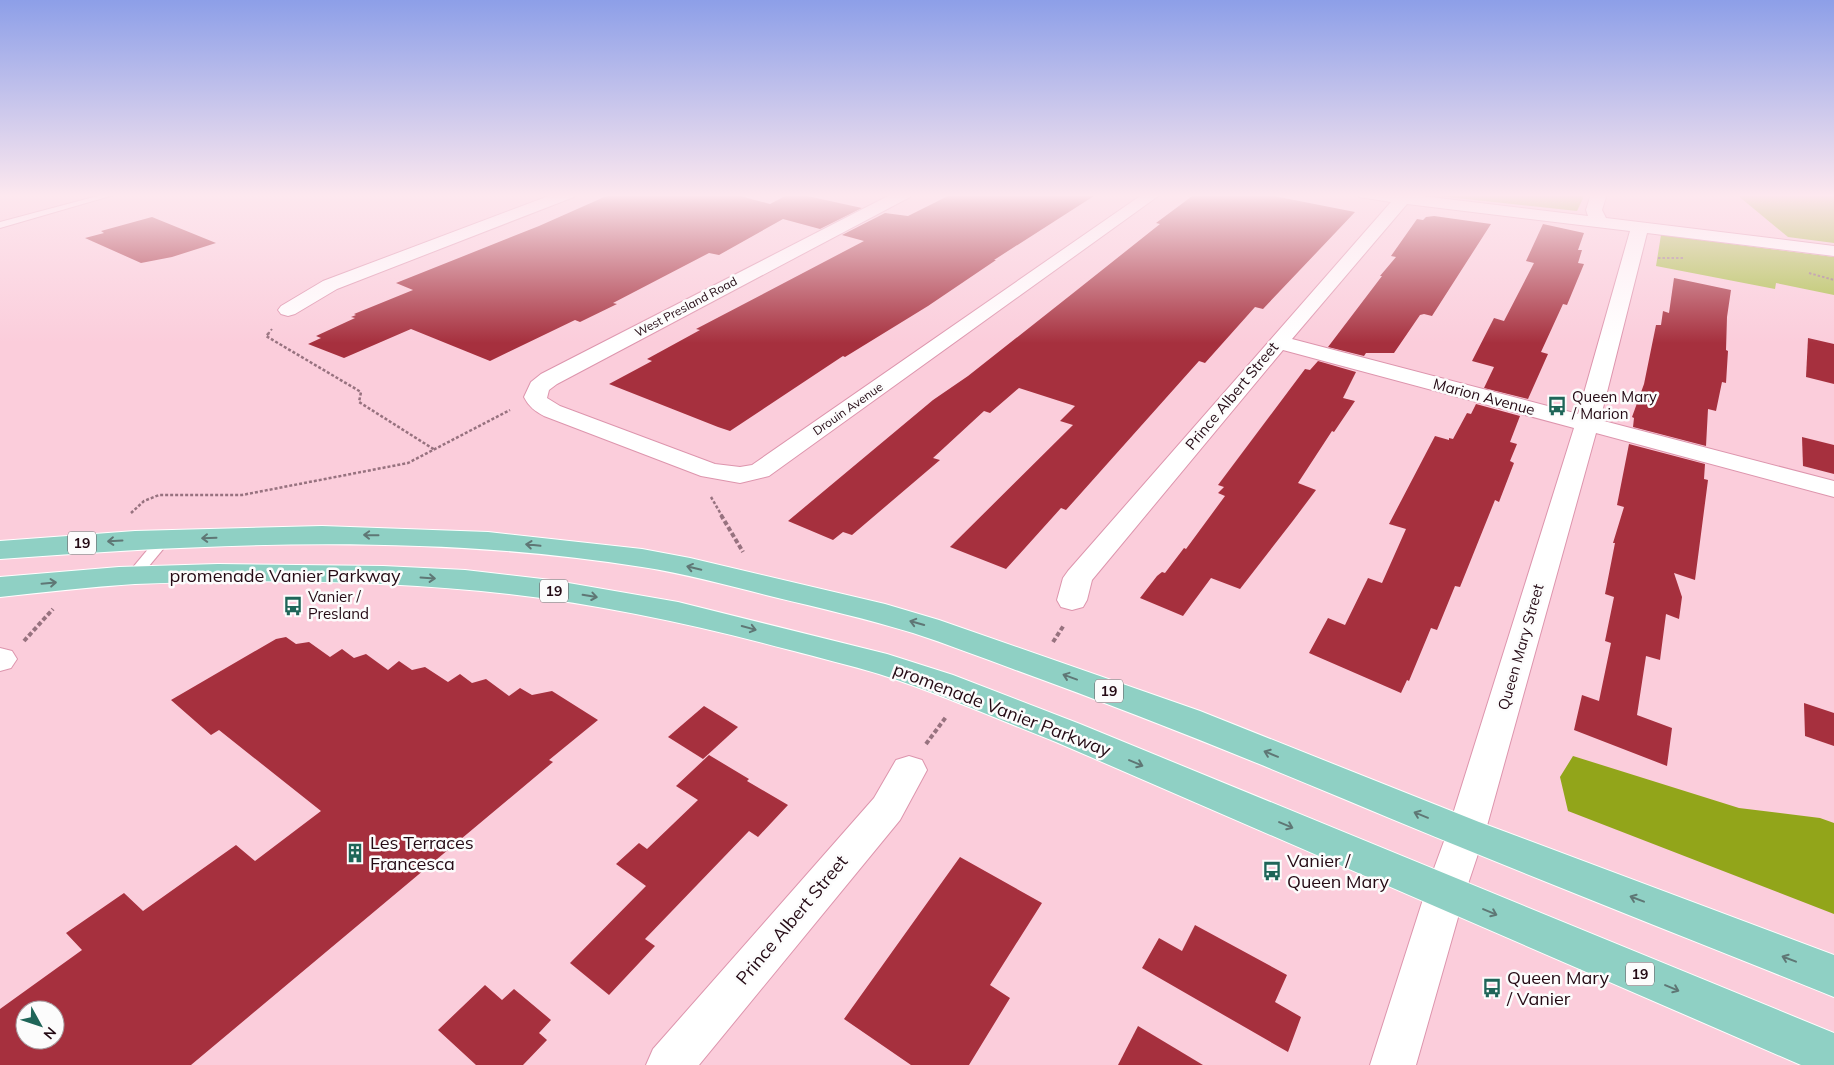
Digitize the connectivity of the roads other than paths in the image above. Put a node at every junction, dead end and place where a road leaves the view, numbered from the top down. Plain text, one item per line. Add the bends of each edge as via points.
1 (438, 244) edge
2 (808, 244) edge
3 (1082, 244) edge
4 (1363, 244) edge
5 (1636, 244) edge
6 (1775, 244) edge
7 (1834, 251) edge
8 (288, 310) road end
9 (1278, 342) junction
10 (535, 397) joint
11 (1587, 424) junction
12 (1834, 489) edge
13 (164, 539) junction
14 (0, 550) edge
15 (134, 575) junction
16 (0, 587) edge
17 (1072, 600) road end
18 (909, 770) road end
19 (1466, 833) junction
20 (1445, 893) junction
21 (1834, 976) edge
22 (1834, 1056) edge
23 (669, 1065) edge
24 (1393, 1065) edge

1 - 8 street via 330,285
2 - 10 street, West Presland Road via 548,379 539,387
3 - 10 street, Drouin Avenue via 760,471 740,475 710,471 552,411 538,404
4 - 9 street, Prince Albert Street
5 - 11 street, Queen Mary Street
6 - 7 street
9 - 11 street, Marion Avenue
9 - 17 street, Prince Albert Street via 1078,578
11 - 12 street, Marion Avenue
11 - 19 street, Queen Mary Street
13 -> 14 main road, 19
13 - 15 lane
19 -> 13 main road, 19 via 1188,720 928,627 690,567 534,545 438,538 322,534
16 -> 15 main road, promenade Vanier Parkway / 19
15 -> 20 main road, promenade Vanier Parkway / 19 via 353,574 467,580 630,602 735,625 897,668 961,691
18 - 23 street, Prince Albert Street via 887,809
19 - 20 street, Queen Mary Street
21 -> 19 main road, 19
20 -> 22 main road, promenade Vanier Parkway / 19
20 - 24 street, Queen Mary Street

